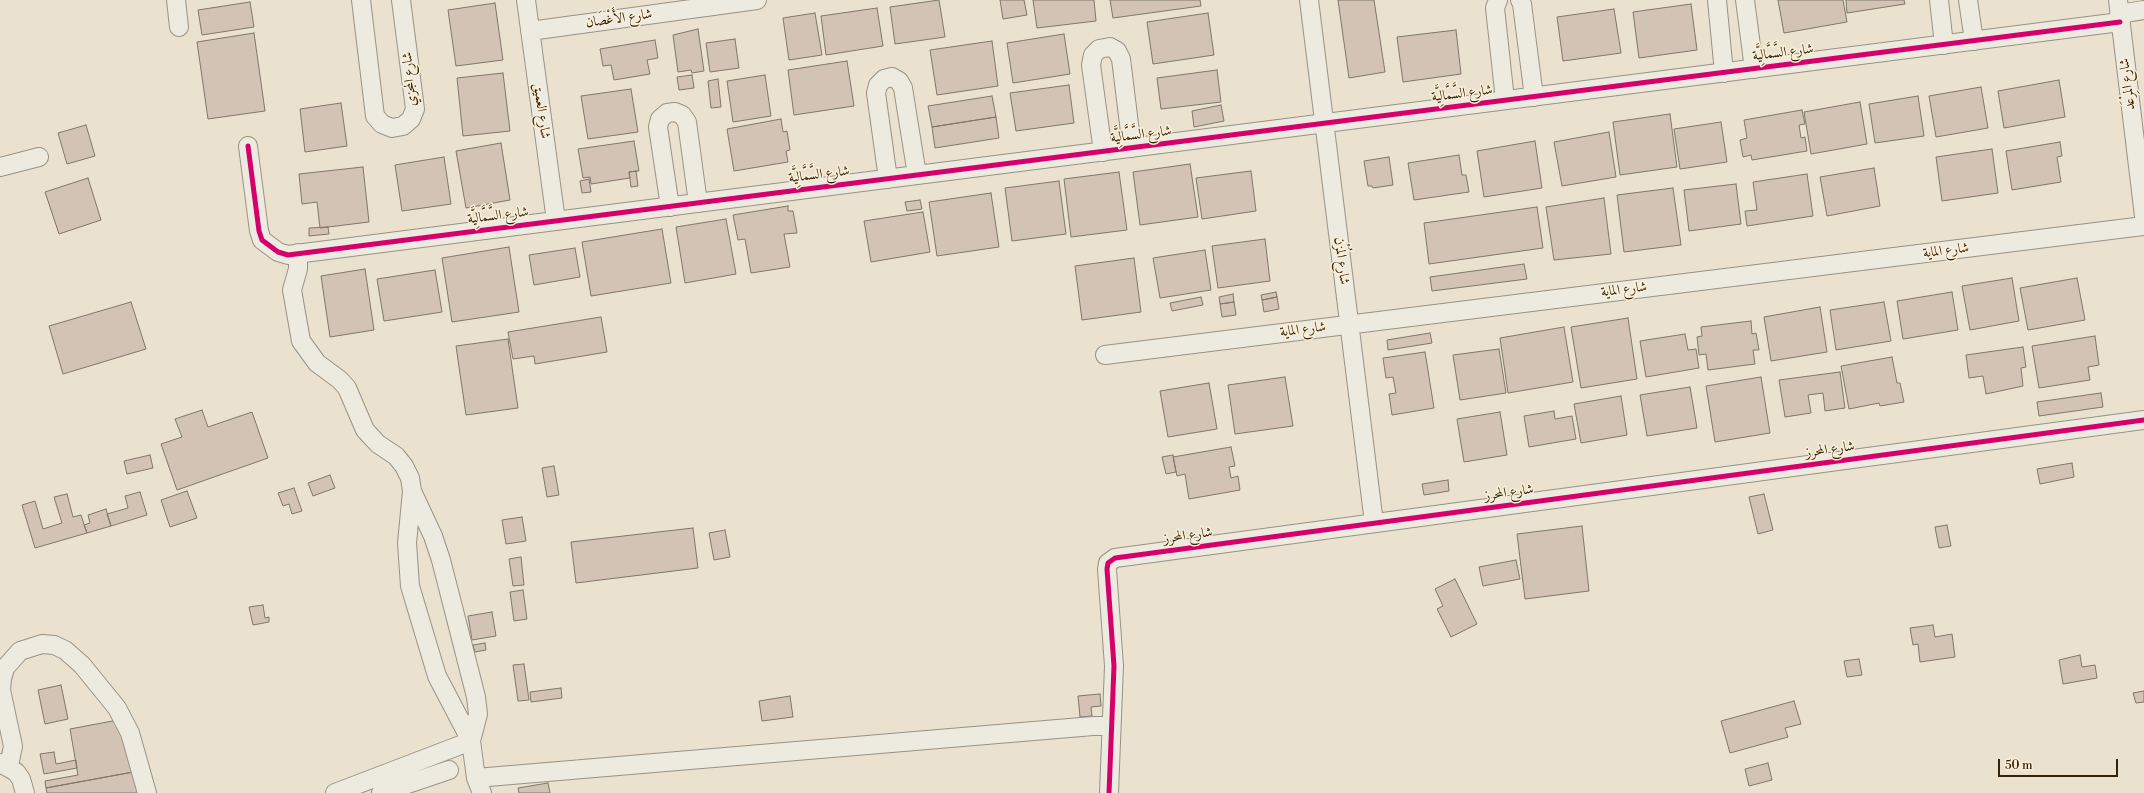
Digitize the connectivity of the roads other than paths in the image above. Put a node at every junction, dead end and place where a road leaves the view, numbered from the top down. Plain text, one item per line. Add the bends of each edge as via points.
1 (176, 0) edge
2 (361, 0) edge
3 (401, 0) edge
4 (526, 0) edge
5 (757, 0) edge
6 (1309, 0) edge
7 (1498, 0) edge
8 (1520, 0) edge
9 (1717, 0) edge
10 (1746, 0) edge
11 (1939, 0) edge
12 (1968, 0) edge
13 (2144, 10) edge
14 (2119, 12) edge
15 (179, 27) dead end
16 (530, 31) junction
17 (1974, 41) junction
18 (1944, 44) junction
19 (1754, 69) junction
20 (1724, 73) junction
21 (1534, 97) junction
22 (1505, 100) junction
23 (1324, 123) junction
24 (248, 146) dead end
25 (1132, 148) junction
26 (1103, 152) junction
27 (39, 157) dead end
28 (0, 167) edge
29 (917, 175) junction
30 (888, 179) junction
31 (698, 203) junction
32 (670, 207) junction
33 (2144, 216) edge
34 (556, 221) junction
35 (2144, 226) edge
36 (298, 253) junction
37 (1349, 325) junction
38 (1105, 355) dead end
39 (2144, 420) edge
40 (412, 491) junction
41 (1374, 523) junction
42 (1111, 726) junction
43 (471, 741) junction
44 (5, 765) edge
45 (449, 770) dead end
46 (479, 785) edge
47 (25, 793) edge
48 (147, 793) edge
49 (335, 793) edge
50 (381, 793) edge
51 (1108, 793) edge

1 - 15 street
2 - 3 street, شارع المجزي via 375,116 382,124 392,128 403,126 411,119 415,110
4 - 16 street, شارع العميق
5 - 16 street, شارع الأَغْصَان
6 - 23 street, شارع المُزْن
7 - 22 street, شارع السَّمَّالِيَّة via 1495,8
8 - 21 street
9 - 20 street
10 - 19 street, شارع السَّمَّالِيَّة
11 - 18 street
12 - 17 street
13 - 14 street, شارع السَّمَّالِيَّة
14 - 17 street, شارع السَّمَّالِيَّة
14 - 33 street, شارع المِرْعَد
16 - 34 street, شارع العميق
17 - 18 street, شارع السَّمَّالِيَّة
18 - 19 street, شارع السَّمَّالِيَّة
19 - 20 street, شارع السَّمَّالِيَّة
20 - 21 street, شارع السَّمَّالِيَّة
21 - 22 street, شارع السَّمَّالِيَّة
22 - 23 street, شارع السَّمَّالِيَّة
23 - 25 street, شارع السَّمَّالِيَّة
23 - 37 street, شارع المُزْن
24 - 36 street, شارع السَّمَّالِيَّة via 262,240 278,252 288,255
25 - 26 street, شارع السَّمَّالِيَّة
25 - 26 street, شارع السَّمَّالِيَّة via 1121,59 1117,51 1110,47 1099,49 1093,55 1091,65
26 - 29 street, شارع السَّمَّالِيَّة
27 - 28 street
29 - 30 street, شارع السَّمَّالِيَّة
29 - 30 street via 903,88 899,81 892,77 884,79 878,85 876,93
30 - 31 street, شارع السَّمَّالِيَّة
31 - 32 street, شارع السَّمَّالِيَّة
31 - 32 street via 687,122 682,115 675,112 667,113 660,119 658,126
32 - 34 street, شارع السَّمَّالِيَّة
34 - 36 street, شارع السَّمَّالِيَّة
35 - 37 street, شارع الماية
36 - 40 street via 298,269 292,290 301,341 317,363 347,388 365,430 404,466 410,478
37 - 38 street, شارع الماية
37 - 41 street, شارع المُزْن
39 - 41 street, شارع المحرز
40 - 43 street via 441,560 476,697 478,714
40 - 43 street via 407,543 410,586 437,676
41 - 42 street, شارع المحرز via 1110,561 1107,569 1114,666
42 - 46 street
42 - 51 street, شارع المحرز
43 - 46 street
43 - 49 street
44 - 47 street via 21,779
44 - 48 street via 13,746 1,690 5,668 12,658 26,648 42,644 54,645 82,665 117,708 130,733
45 - 50 street

